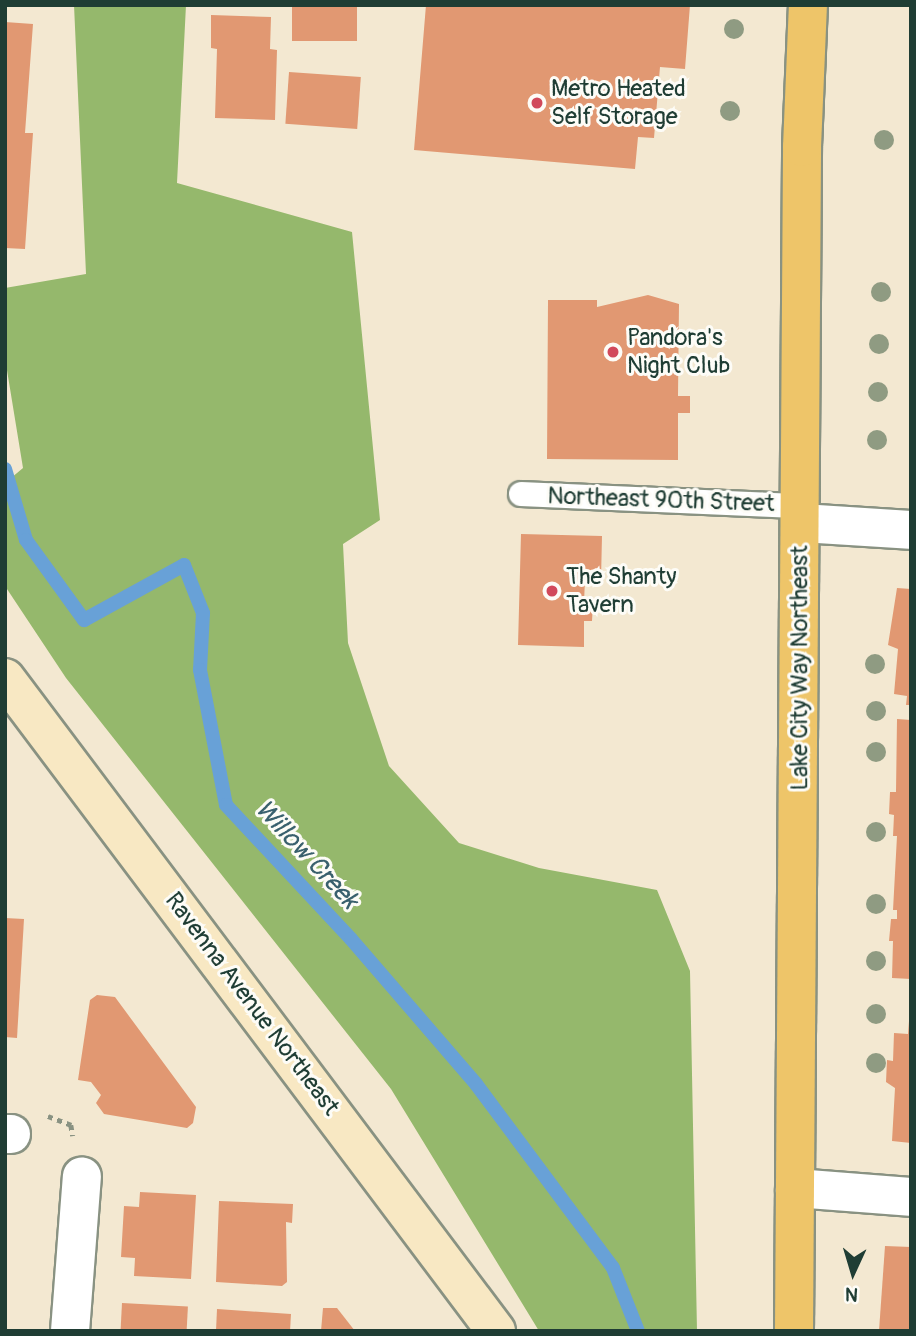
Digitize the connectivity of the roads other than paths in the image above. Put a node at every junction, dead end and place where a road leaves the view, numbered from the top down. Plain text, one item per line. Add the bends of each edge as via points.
1 (808, 5) edge
2 (521, 494) dead end
3 (801, 515) junction
4 (911, 530) edge
5 (5, 678) edge
6 (82, 1176) dead end
7 (795, 1188) junction
8 (911, 1196) edge
9 (70, 1331) edge
10 (496, 1331) edge
11 (794, 1331) edge

1 - 3 main road, Lake City Way Northeast via 802,147
2 - 3 lane, Northeast 90th Street
3 - 4 street, Northeast 90th Street
3 - 7 main road, Lake City Way Northeast
5 - 10 main road, Ravenna Avenue Northeast
6 - 9 street
7 - 8 street
7 - 11 main road, Lake City Way Northeast

